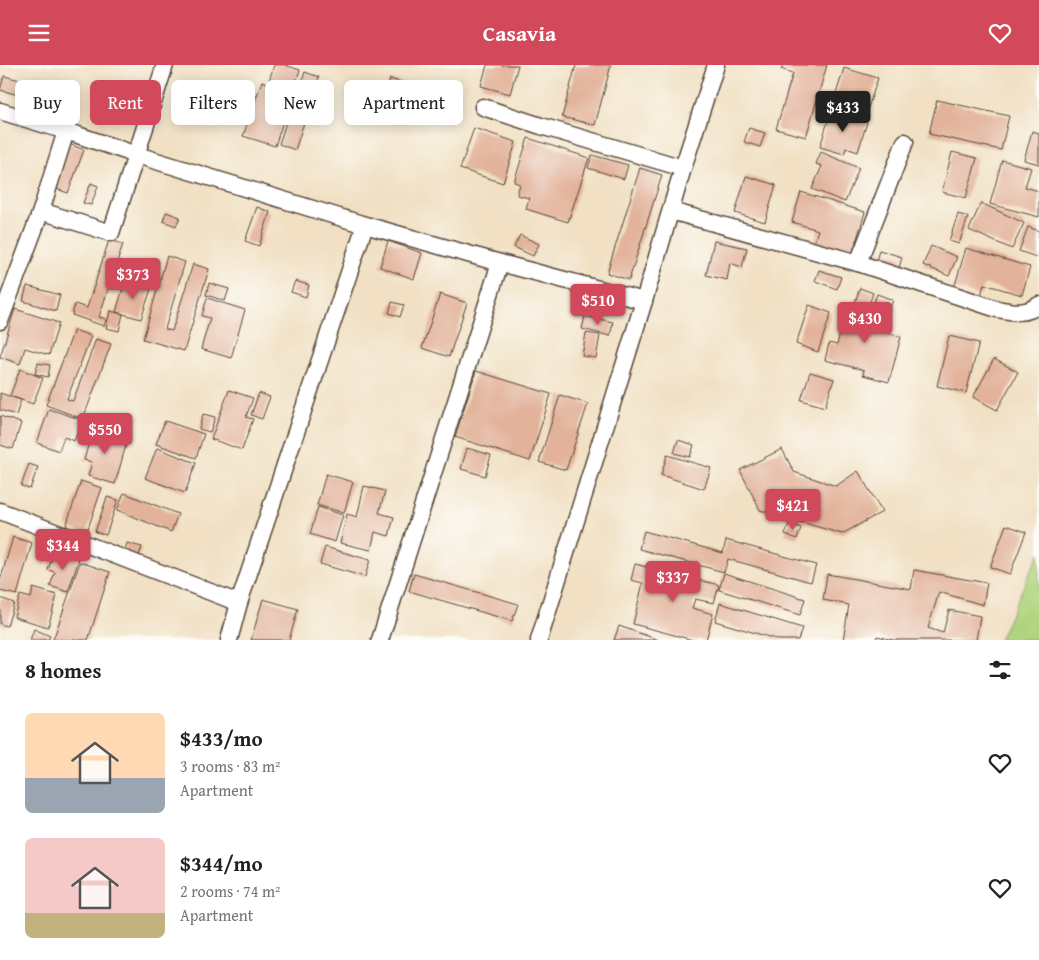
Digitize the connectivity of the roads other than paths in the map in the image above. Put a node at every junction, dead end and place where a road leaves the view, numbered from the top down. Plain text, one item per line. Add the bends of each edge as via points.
1 (165, 65) edge
2 (716, 65) edge
3 (483, 107) dead end
4 (0, 111) edge
5 (66, 131) junction
6 (905, 142) dead end
7 (137, 155) junction
8 (683, 168) junction
9 (41, 211) junction
10 (671, 211) junction
11 (365, 225) junction
12 (500, 263) junction
13 (858, 263) junction
14 (644, 301) junction
15 (1039, 305) edge
16 (0, 319) edge
17 (0, 511) edge
18 (239, 603) junction
19 (229, 640) edge
20 (380, 640) edge
21 (538, 640) edge

1 - 7 street
2 - 8 street
3 - 8 street
4 - 5 street
5 - 7 street
5 - 9 street
6 - 13 street
7 - 9 street via 111,233
7 - 11 street
8 - 10 street
9 - 16 street
10 - 13 street
10 - 14 street
11 - 12 street
11 - 18 street
12 - 14 street
12 - 20 street
13 - 15 street via 997,309 1030,311
14 - 21 street
17 - 18 street
18 - 19 street

